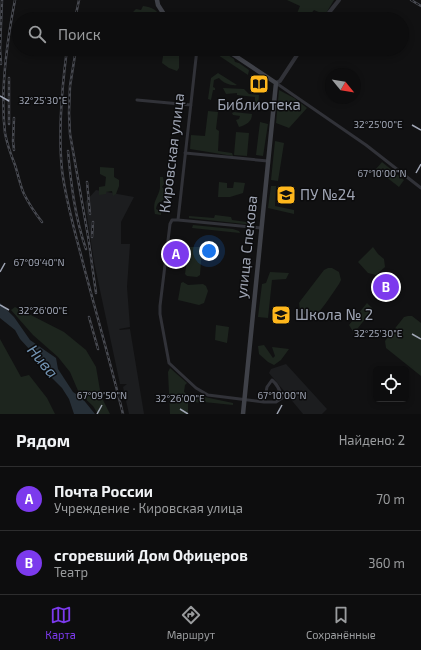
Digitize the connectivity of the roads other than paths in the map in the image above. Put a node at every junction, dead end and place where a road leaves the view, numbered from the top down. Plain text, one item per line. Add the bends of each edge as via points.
1 (153, 0) edge
2 (339, 0) edge
3 (158, 2) edge
4 (163, 12) edge
5 (330, 12) edge
6 (196, 56) edge
7 (236, 56) edge
8 (296, 56) edge
9 (276, 83) junction
10 (137, 100) dead end
11 (190, 105) junction
12 (185, 152) junction
13 (268, 161) junction
14 (421, 188) edge
15 (178, 220) junction
16 (262, 228) junction
17 (244, 400) junction
18 (264, 402) junction
19 (243, 414) edge

1 - 3 street
2 - 5 street
3 - 4 main road
6 - 11 street, Кировская улица
7 - 9 main road
8 - 9 street
9 - 13 main road, улица Спекова
9 - 14 street
10 - 11 street
11 - 12 street, Кировская улица
12 - 13 street
12 - 15 street, Кировская улица
13 - 16 main road, улица Спекова
15 - 16 street
15 - 17 street, Кировская улица via 172,220 169,228 160,306 169,363 196,388 208,395
16 - 17 main road, улица Спекова
17 - 18 street, Кировская улица
17 - 19 main road, улица Спекова
18 - 18 street, Кировская улица via 267,386 272,380 277,384 282,398 276,402

